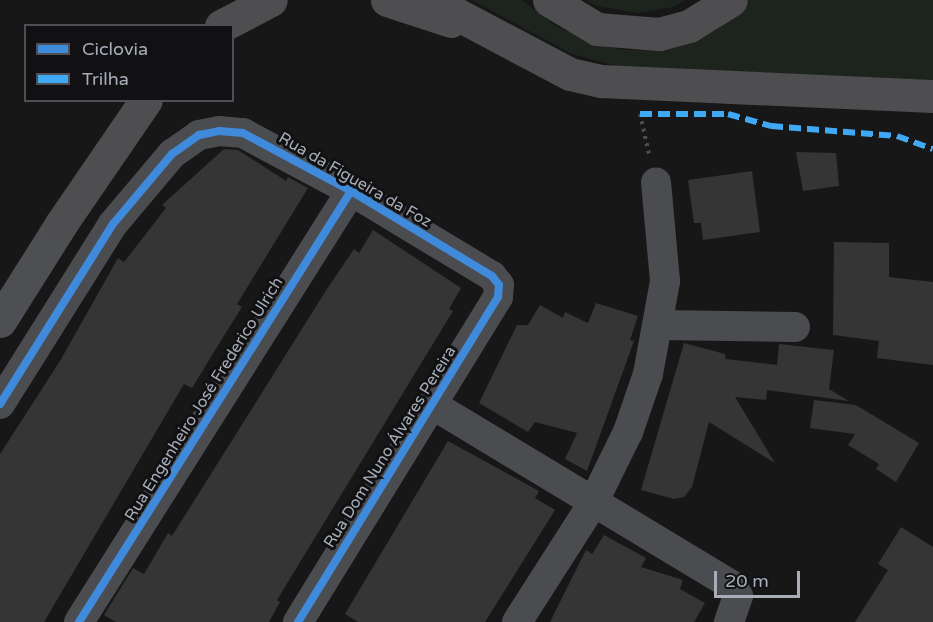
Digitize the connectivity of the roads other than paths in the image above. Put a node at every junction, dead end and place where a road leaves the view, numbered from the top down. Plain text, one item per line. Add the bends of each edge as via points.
1 (271, 0) edge
2 (387, 0) edge
3 (430, 0) edge
4 (549, 0) edge
5 (731, 0) edge
6 (224, 24) edge
7 (484, 31) junction
8 (933, 96) edge
9 (145, 102) edge
10 (656, 182) road end
11 (351, 191) junction
12 (61, 224) joint
13 (499, 285) joint
14 (0, 321) edge
15 (659, 325) junction
16 (795, 327) dead end
17 (0, 404) edge
18 (433, 405) junction
19 (593, 503) junction
20 (79, 622) edge
21 (298, 622) edge
22 (517, 622) edge
23 (729, 622) edge

1 - 6 highway
2 - 7 highway
3 - 7 highway
4 - 5 highway via 597,29 659,34 688,26
7 - 8 highway via 570,74 601,81
9 - 12 highway
10 - 15 street via 665,281
11 - 13 street, Rua da Figueira da Foz via 492,276
11 - 17 street, Rua da Figueira da Foz via 243,133 219,131 200,135 172,154 112,224
11 - 20 street, Rua Engenheiro José Frederico Ulrich
12 - 14 main road
13 - 18 street, Rua Dom Nuno Álvares Pereira via 498,297
15 - 16 street
15 - 19 street via 628,432
18 - 19 street
18 - 21 street, Rua Dom Nuno Álvares Pereira
19 - 22 street
19 - 23 street via 731,585 738,596

